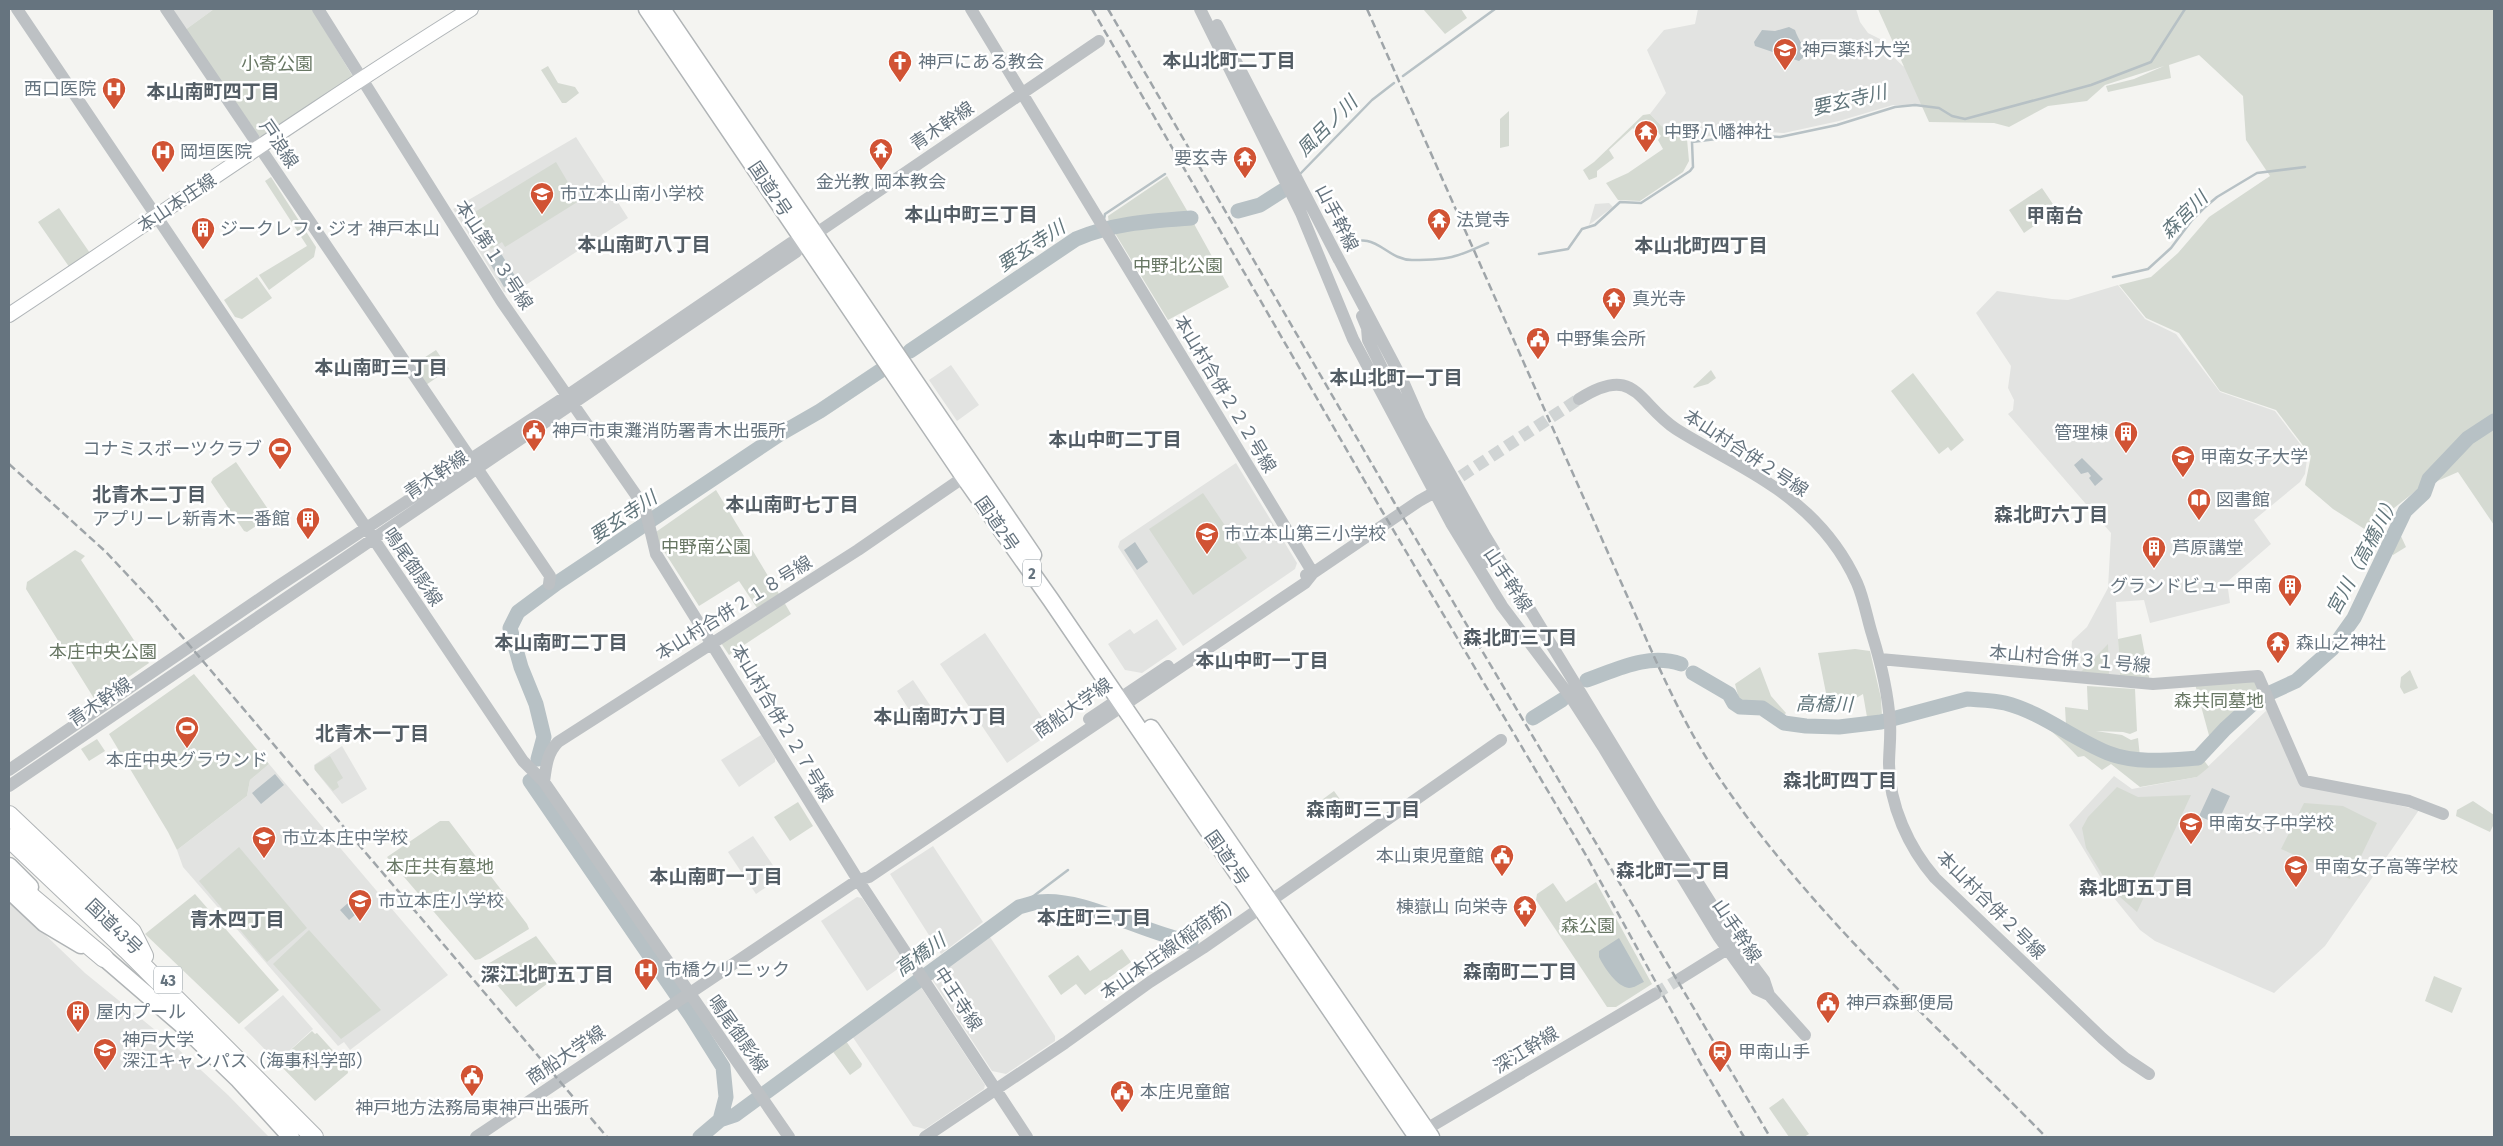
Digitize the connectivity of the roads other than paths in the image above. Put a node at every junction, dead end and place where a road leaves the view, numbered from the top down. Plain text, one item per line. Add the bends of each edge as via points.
1 (17, 9) edge
2 (166, 9) edge
3 (318, 9) edge
4 (470, 9) edge
5 (647, 9) edge
6 (662, 9) edge
7 (971, 9) edge
8 (1200, 9) edge
9 (1209, 9) edge
10 (1099, 41) dead end
11 (361, 77) junction
12 (1022, 94) junction
13 (260, 146) junction
14 (1292, 182) junction
15 (156, 217) junction
16 (810, 237) junction
17 (1336, 254) junction
18 (1322, 260) junction
19 (9, 316) edge
20 (1368, 340) junction
21 (571, 399) junction
22 (1579, 399) tunnel mouth
23 (474, 464) junction
24 (964, 477) junction
25 (1439, 490) junction
26 (649, 525) joint
27 (369, 534) junction
28 (1487, 562) dead end
29 (1313, 573) junction
30 (549, 584) dead end
31 (712, 642) junction
32 (1880, 659) junction
33 (1125, 699) junction
34 (1500, 740) dead end
35 (9, 770) edge
36 (544, 782) junction
37 (9, 786) edge
38 (2444, 814) dead end
39 (9, 815) edge
40 (9, 825) edge
41 (9, 838) edge
42 (9, 853) edge
43 (9, 866) edge
44 (858, 880) junction
45 (12, 886) edge
46 (1265, 904) junction
47 (1732, 947) junction
48 (144, 956) junction
49 (104, 958) junction
50 (1681, 978) tunnel mouth
51 (1655, 994) tunnel mouth
52 (683, 999) junction
53 (1805, 1034) dead end
54 (2149, 1074) dead end
55 (995, 1088) junction
56 (1421, 1135) edge
57 (291, 1137) edge
58 (300, 1137) edge
59 (314, 1137) edge
60 (324, 1137) edge
61 (476, 1137) edge
62 (789, 1137) edge
63 (925, 1137) edge
64 (1027, 1137) edge

1 - 15 street, 鳴尾御影線
2 - 13 street, 戸浪線
3 - 11 street, 本山第１３号線
4 - 11 main road, 本山本庄線
5 - 16 highway, 国道2号 / 2
6 - 16 highway, 国道2号 / 2
7 - 12 street
8 - 14 street, 山手幹線
9 - 14 street, 山手幹線
10 - 12 street, 青木幹線
11 - 13 main road, 本山本庄線
11 - 21 street, 本山第１３号線 via 502,302
12 - 16 street, 青木幹線
12 - 29 street, 本山村合併２２２号線
13 - 15 main road, 本山本庄線
13 - 23 street, 戸浪線
14 - 17 street, 山手幹線
14 - 18 street, 山手幹線
15 - 19 main road, 本山本庄線
15 - 27 street, 鳴尾御影線
16 - 21 street, 青木幹線 via 796,252
16 - 24 highway, 国道2号 / 2
16 - 33 highway, 国道2号 / 2
17 - 20 street, 山手幹線 via 1367,328
17 - 47 street, 山手幹線 via 1453,482
18 - 20 street, 山手幹線 via 1358,331
18 - 25 street, 山手幹線 via 1353,339
20 - 25 street, 山手幹線
21 - 23 street, 青木幹線
21 - 26 street, 本山第１３号線 via 645,508
22 - 32 street, 本山村合併２号線 via 1601,386 1614,384 1641,395 1674,427 1778,490 1814,520 1830,539 1857,584
23 - 27 street, 青木幹線
23 - 30 street, 戸浪線 via 550,576
24 - 31 street, 本山村合併２１８号線 via 858,550
24 - 33 highway, 国道2号 / 2
25 - 28 street, 山手幹線
25 - 29 street, 商船大学線
25 - 47 street, 山手幹線 via 1502,606 1572,699
26 - 31 street, 本山村合併２２７号線 via 656,554
27 - 35 street, 青木幹線 via 277,587
27 - 36 street, 鳴尾御影線 via 523,761
27 - 37 street, 青木幹線
29 - 33 street, 商船大学線 via 1300,577
31 - 36 street, 本山村合併２１８号線 via 558,742 552,747
31 - 44 street, 本山村合併２２７号線
32 - 38 street, 本山村合併３１号線 via 2153,684 2260,679 2304,781 2409,801
32 - 54 street, 本山村合併２号線 via 1890,723 1889,764 1895,803 1922,863 2102,1038
33 - 44 street, 商船大学線 via 869,877
33 - 46 highway, 国道2号 / 2
34 - 46 street, 本山本庄線(稲荷筋)
36 - 52 street, 鳴尾御影線
39 - 48 highway via 132,932
40 - 48 highway, 国道43号 / 43
41 - 59 highway via 127,950
42 - 58 highway
43 - 49 highway, 国道43号 / 43
44 - 52 street, 商船大学線
44 - 55 street, 中王寺線
45 - 49 highway
46 - 55 street, 本山本庄線(稲荷筋)
46 - 56 highway, 国道2号 / 2
47 - 50 street
47 - 53 street, 山手幹線 via 1764,980 1769,995
48 - 60 highway, 国道43号 / 43
49 - 57 highway, 国道43号 / 43 via 181,1024
51 - 56 street, 深江幹線
52 - 61 street, 商船大学線
52 - 62 street, 鳴尾御影線
55 - 63 street, 本山本庄線(稲荷筋)
55 - 64 street, 中王寺線

